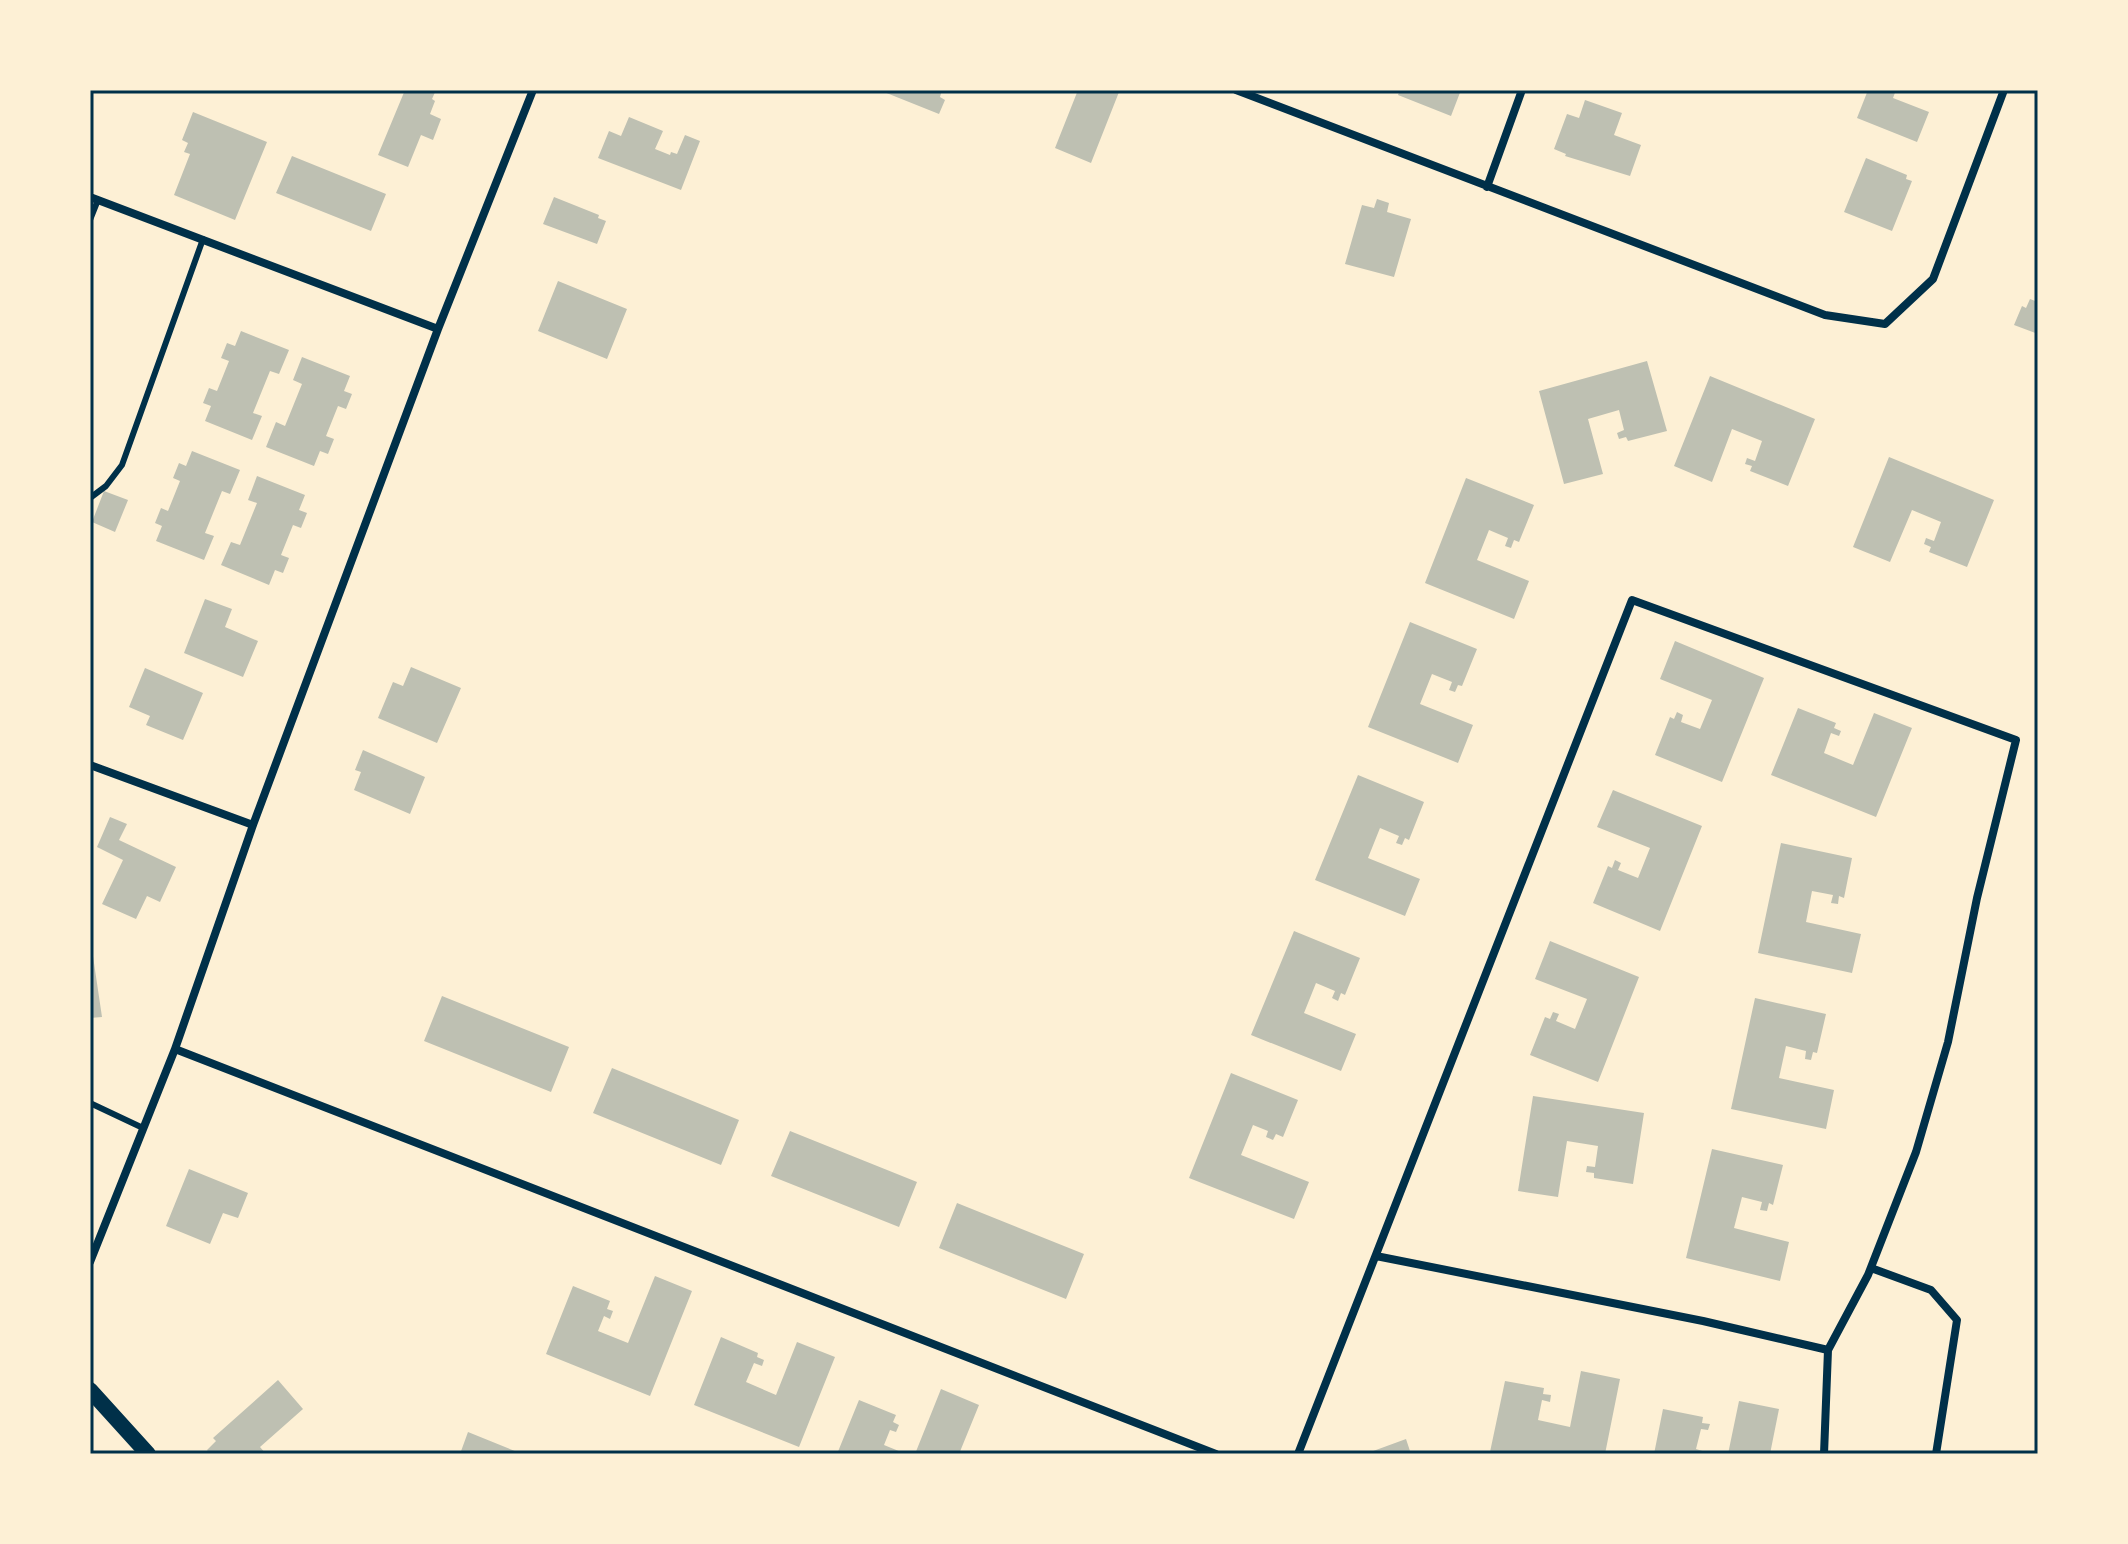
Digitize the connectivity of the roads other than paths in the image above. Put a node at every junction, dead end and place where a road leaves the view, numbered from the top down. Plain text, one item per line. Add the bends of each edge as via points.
1 (533, 90) edge
2 (1236, 90) edge
3 (1522, 90) edge
4 (2004, 90) edge
5 (1487, 187) junction
6 (94, 198) edge
7 (90, 220) edge
8 (203, 239) junction
9 (438, 329) junction
10 (90, 498) edge
11 (90, 765) edge
12 (253, 825) junction
13 (175, 1049) junction
14 (90, 1103) edge
15 (143, 1128) junction
16 (1376, 1256) junction
17 (90, 1262) edge
18 (1871, 1268) junction
19 (1828, 1350) junction
20 (90, 1390) edge
21 (148, 1454) edge
22 (1216, 1454) edge
23 (1298, 1454) edge
24 (1824, 1454) edge
25 (1936, 1454) edge

1 - 9 street
2 - 5 street
3 - 5 street
4 - 5 street via 1933,279 1885,324 1825,315
6 - 7 lane
6 - 8 street
8 - 9 street
8 - 10 lane via 122,465
9 - 12 street
11 - 12 street
12 - 13 street
13 - 15 street
13 - 22 street
14 - 15 lane
15 - 17 street
16 - 18 street via 1632,600 2016,740 1948,1042 1916,1152
16 - 19 street
16 - 23 street
18 - 19 street
18 - 25 street via 1931,1290 1957,1320
19 - 24 street
20 - 21 main road

